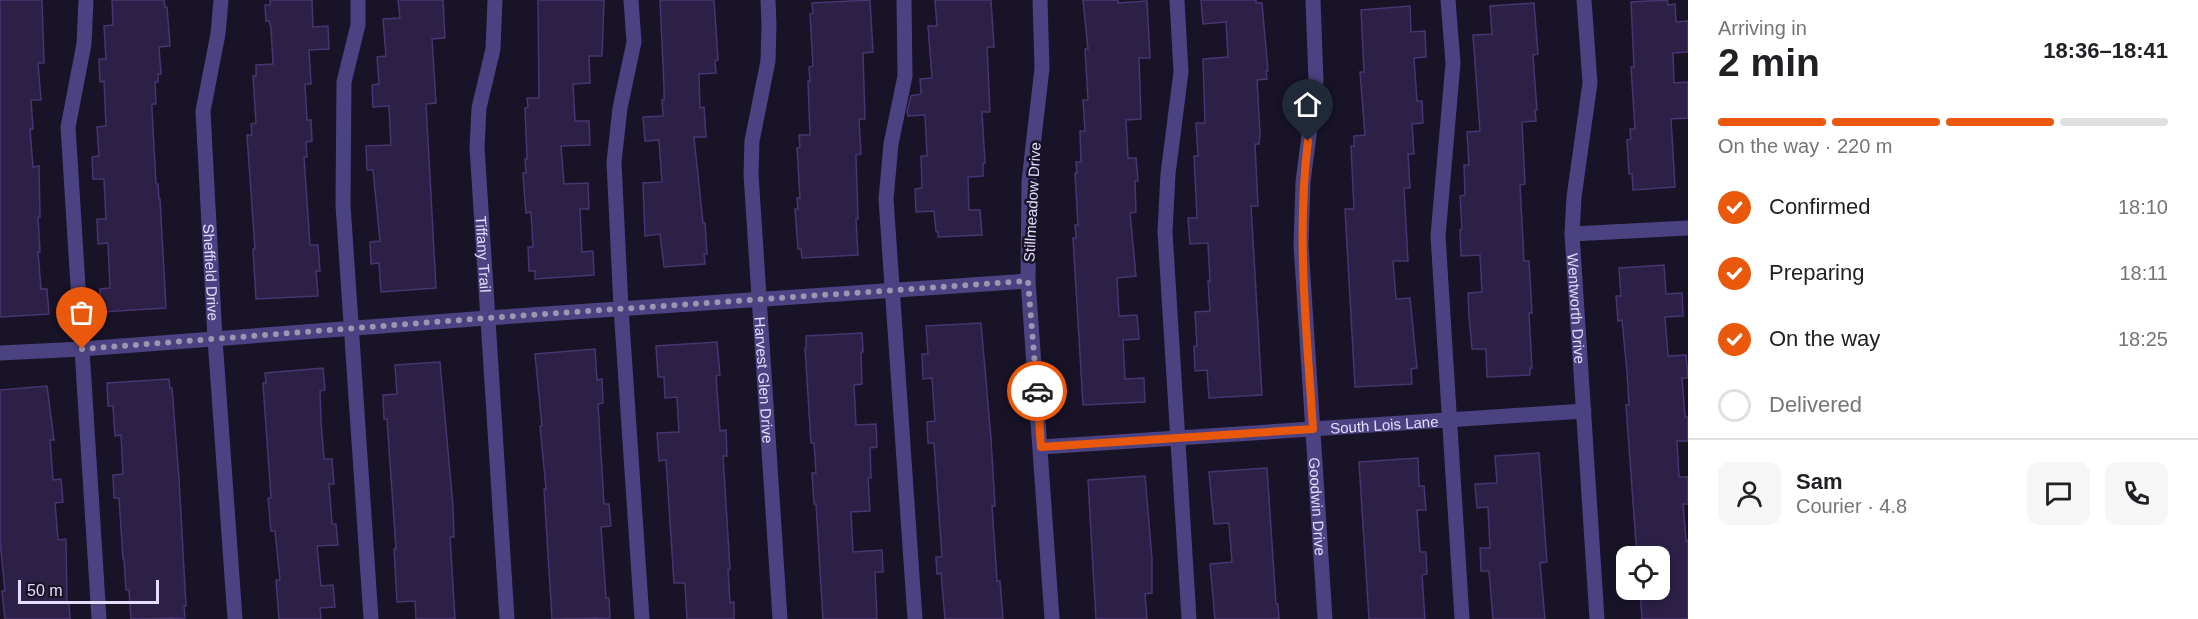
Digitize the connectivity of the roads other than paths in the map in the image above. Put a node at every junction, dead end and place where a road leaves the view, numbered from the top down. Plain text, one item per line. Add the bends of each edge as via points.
1 (86, 0) edge
2 (220, 0) edge
3 (358, 0) edge
4 (495, 0) edge
5 (631, 0) edge
6 (768, 0) edge
7 (904, 0) edge
8 (1040, 0) edge
9 (1177, 0) edge
10 (1313, 0) edge
11 (1448, 0) edge
12 (1584, 0) edge
13 (1688, 228) edge
14 (1572, 234) junction
15 (1028, 281) junction
16 (893, 290) junction
17 (759, 299) junction
18 (621, 308) junction
19 (487, 318) junction
20 (351, 329) junction
21 (215, 339) junction
22 (82, 349) junction
23 (0, 353) edge
24 (1584, 411) junction
25 (1449, 420) junction
26 (1313, 429) junction
27 (1177, 439) junction
28 (1041, 447) junction
29 (99, 619) edge
30 (235, 619) edge
31 (371, 619) edge
32 (507, 619) edge
33 (642, 619) edge
34 (780, 619) edge
35 (915, 619) edge
36 (1052, 619) edge
37 (1189, 619) edge
38 (1325, 619) edge
39 (1462, 619) edge
40 (1597, 619) edge

1 - 22 street via 84,44 68,127
2 - 21 street, Sheffield Drive via 218,34 203,111
3 - 20 street via 358,25 344,82 342,128
4 - 19 street, Tiffany Trail via 493,48 479,108 477,147
5 - 18 street via 634,42 620,108 615,162
6 - 17 street, Harvest Glen Drive via 768,62 752,141
7 - 16 street via 905,76 891,144 886,199
8 - 15 street, Stillmeadow Drive via 1042,68 1029,181
9 - 27 street via 1181,72 1165,232
10 - 26 street, Goodwin Drive via 1316,81 1303,182 1301,245
11 - 25 street via 1453,63 1437,236
12 - 14 street, Wentworth Drive via 1590,83
13 - 14 street
14 - 24 street, Wentworth Drive
15 - 16 street
15 - 28 street, Stillmeadow Drive
16 - 17 street
16 - 35 street
17 - 18 street
17 - 34 street, Harvest Glen Drive
18 - 19 street
18 - 33 street
19 - 20 street
19 - 32 street, Tiffany Trail
20 - 21 street
20 - 31 street
21 - 22 street
21 - 30 street, Sheffield Drive
22 - 23 street
22 - 29 street
24 - 25 street, South Lois Lane
24 - 40 street, Wentworth Drive
25 - 26 street, South Lois Lane
25 - 39 street
26 - 27 street, South Lois Lane
26 - 38 street, Goodwin Drive
27 - 28 street, South Lois Lane
27 - 37 street
28 - 36 street, Stillmeadow Drive

